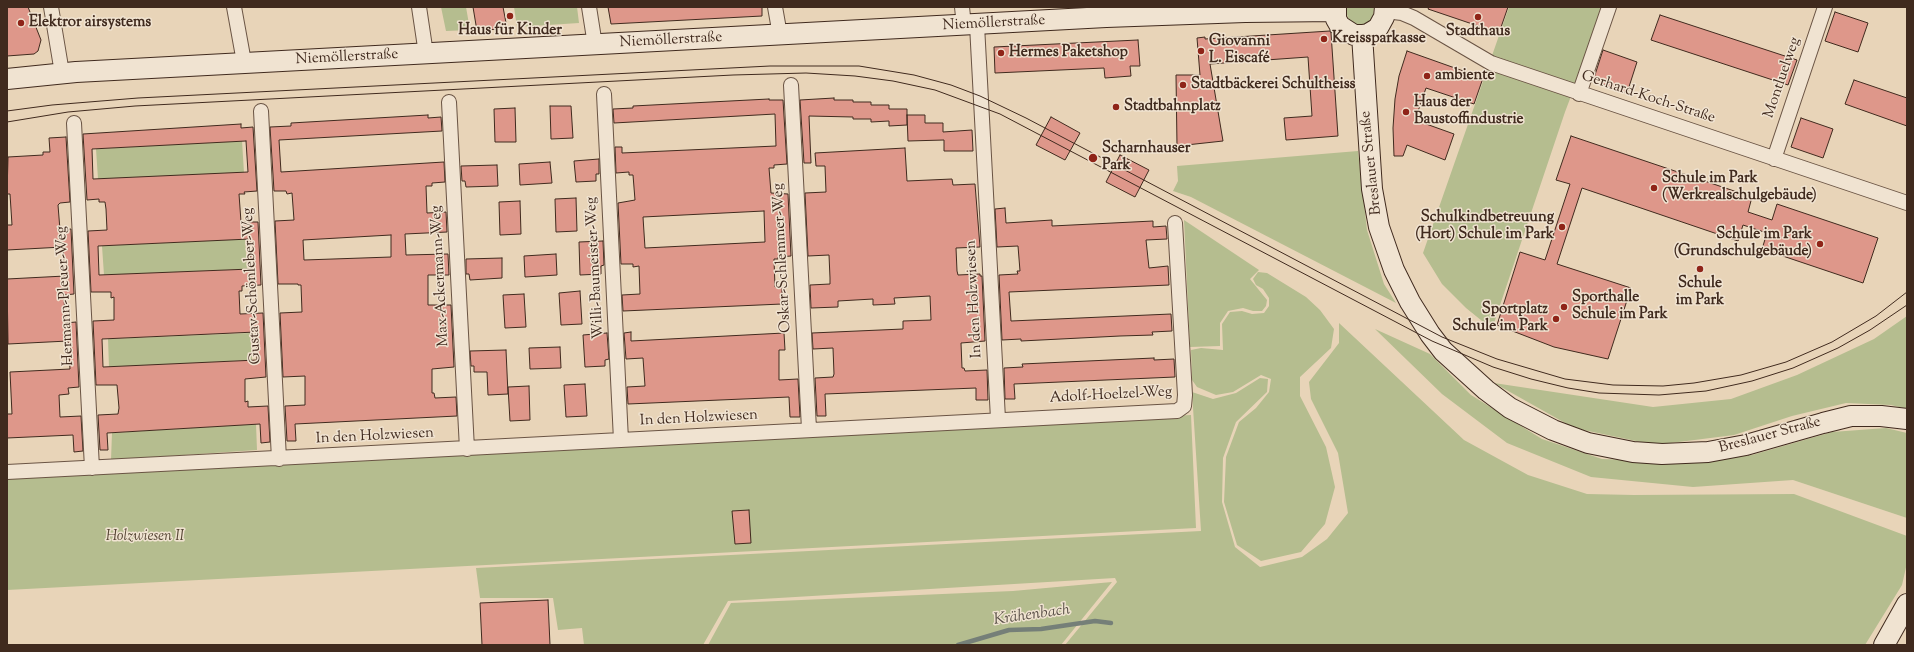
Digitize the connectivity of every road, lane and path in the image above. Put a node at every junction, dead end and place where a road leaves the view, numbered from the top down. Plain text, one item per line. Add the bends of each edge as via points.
1 (51, 7) edge
2 (234, 7) edge
3 (418, 7) edge
4 (589, 7) edge
5 (775, 7) edge
6 (1609, 7) edge
7 (1825, 7) edge
8 (1335, 9) edge
9 (1385, 9) edge
10 (1147, 11) edge
11 (968, 19) edge
12 (780, 36) junction
13 (1362, 36) junction
14 (595, 45) junction
15 (426, 54) junction
16 (244, 62) junction
17 (62, 73) junction
18 (7, 79) edge
19 (791, 85) dead end
20 (604, 94) dead end
21 (1579, 94) junction
22 (449, 102) dead end
23 (261, 111) dead end
24 (74, 123) dead end
25 (1774, 159) junction
26 (1907, 203) edge
27 (1175, 223) dead end
28 (998, 419) junction
29 (1907, 419) edge
30 (809, 429) junction
31 (621, 440) junction
32 (466, 449) junction
33 (279, 459) junction
34 (92, 468) junction
35 (7, 472) edge
36 (1907, 604) edge
37 (1884, 645) edge

1 - 17 street
2 - 16 street
3 - 15 street
4 - 14 street
5 - 12 street
6 - 21 street
7 - 25 street, Montluelweg
8 - 10 main road, Niemöllerstraße via 1245,12
8 - 13 main road via 1340,26 1354,35
9 - 13 main road via 1378,28
9 - 21 street, Gerhard-Koch-Straße via 1414,18 1491,63
10 - 11 main road, Niemöllerstraße
11 - 12 main road, Niemöllerstraße
11 - 28 street, In den Holzwiesen
12 - 14 main road, Niemöllerstraße
13 - 29 main road, Breslauer Straße via 1372,189 1380,227 1394,270 1410,302 1443,351 1510,408 1553,430 1588,443 1633,452 1662,454 1708,452 1746,445 1851,416
14 - 15 main road, Niemöllerstraße
15 - 16 main road, Niemöllerstraße
16 - 17 main road, Niemöllerstraße
17 - 18 main road, Niemöllerstraße
19 - 30 street, Oskar-Schlemmer-Weg
20 - 31 street, Willi-Baumeister-Weg
21 - 25 street, Gerhard-Koch-Straße
22 - 32 street, Max-Ackermann-Weg
23 - 33 street, Gustav-Schönleber-Weg
24 - 34 street, Hermann-Pleuer-Weg
25 - 26 street, Gerhard-Koch-Straße
27 - 28 street, Adolf-Hoelzel-Weg via 1184,406 1171,411
28 - 30 street, In den Holzwiesen
30 - 31 street, In den Holzwiesen
31 - 32 street, In den Holzwiesen
32 - 33 street, In den Holzwiesen
33 - 34 street, In den Holzwiesen
34 - 35 street, In den Holzwiesen
36 - 37 main road

